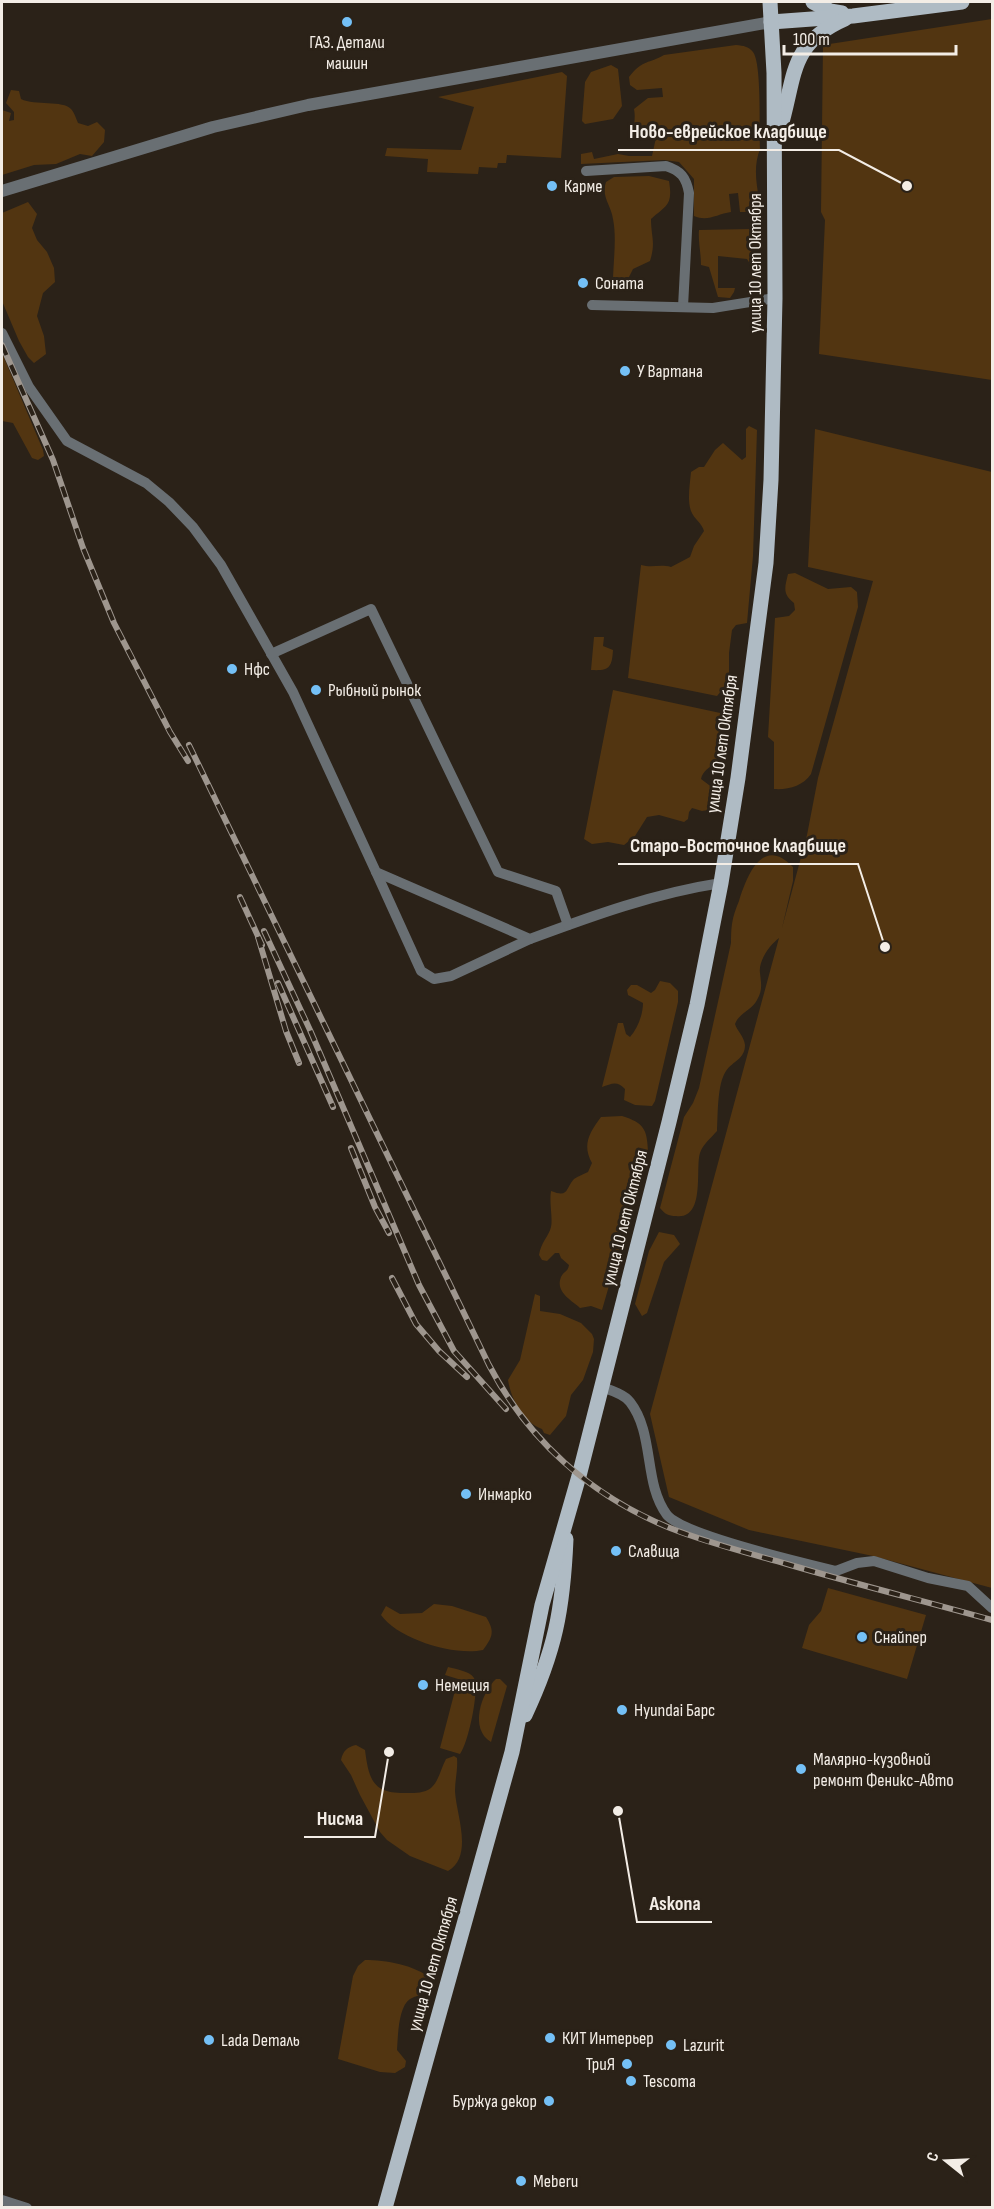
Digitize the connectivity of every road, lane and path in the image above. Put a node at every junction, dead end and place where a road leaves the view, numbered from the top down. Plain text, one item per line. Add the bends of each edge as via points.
1 (770, 2) edge
2 (813, 2) edge
3 (962, 2) edge
4 (853, 16) junction
5 (771, 22) junction
6 (775, 146) junction
7 (586, 171) dead end
8 (2, 191) edge
9 (776, 298) junction
10 (592, 305) dead end
11 (683, 307) junction
12 (2, 333) edge
13 (272, 654) junction
14 (376, 872) junction
15 (721, 883) junction
16 (568, 925) junction
17 (530, 939) junction
18 (601, 1387) junction
19 (993, 1608) edge
20 (2, 2200) edge
21 (27, 2208) edge
22 (385, 2208) edge

1 - 5 main road, улица 10 лет Октября
2 - 4 main road
3 - 4 main road
4 - 5 main road
4 - 6 main road via 818,34 802,53
5 - 6 main road, улица 10 лет Октября
5 - 8 street via 308,105 213,127
6 - 9 main road, улица 10 лет Октября
7 - 11 street via 666,166 686,178 689,193
9 - 11 street via 713,308
9 - 15 main road, улица 10 лет Октября via 766,563
10 - 11 street
12 - 13 street via 29,387 67,441 146,483 193,527 221,564
13 - 14 street
13 - 16 street via 371,609 498,872 556,891
14 - 17 street
14 - 17 street via 421,971 434,979 451,976
15 - 16 street via 682,889
15 - 18 main road, улица 10 лет Октября via 697,1005
16 - 17 street
18 - 19 street via 629,1401 642,1428 656,1489 668,1516 677,1523 758,1551 836,1571 874,1561 928,1578 961,1583
18 - 22 main road, улица 10 лет Октября via 569,1510 564,1589 554,1641 517,1732
20 - 21 street

